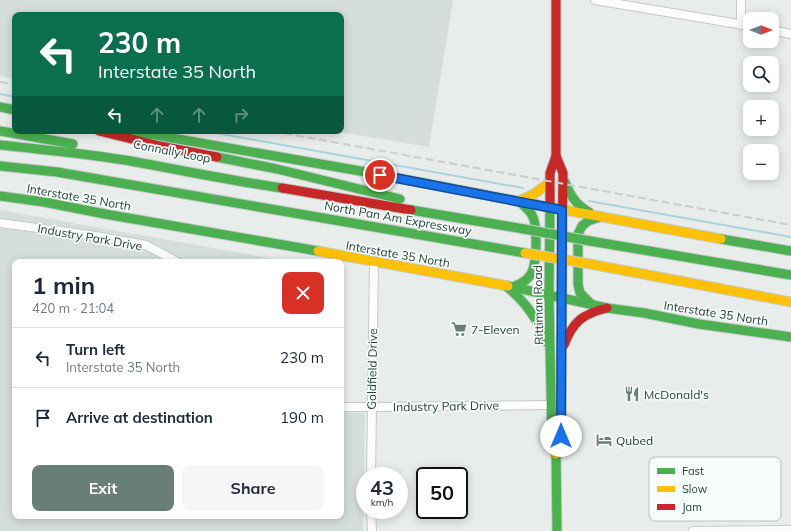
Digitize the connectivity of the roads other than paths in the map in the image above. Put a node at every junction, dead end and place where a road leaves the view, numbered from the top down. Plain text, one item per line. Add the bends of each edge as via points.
1 (556, 0) edge
2 (595, 0) edge
3 (741, 0) edge
4 (741, 25) joint
5 (779, 31) edge
6 (791, 34) edge
7 (0, 107) edge
8 (12, 109) edge
9 (0, 131) edge
10 (12, 133) edge
11 (17, 134) edge
12 (112, 134) edge
13 (149, 134) edge
14 (0, 145) edge
15 (556, 156) junction
16 (0, 166) edge
17 (563, 173) junction
18 (549, 183) junction
19 (290, 189) junction
20 (0, 196) edge
21 (519, 201) junction
22 (549, 207) junction
23 (562, 210) junction
24 (601, 217) junction
25 (0, 223) edge
26 (524, 229) junction
27 (791, 251) edge
28 (172, 259) edge
29 (374, 261) junction
30 (791, 273) edge
31 (504, 285) junction
32 (513, 287) junction
33 (734, 292) junction
34 (549, 295) junction
35 (562, 298) junction
36 (791, 302) edge
37 (591, 304) junction
38 (607, 308) junction
39 (791, 310) edge
40 (791, 337) edge
41 (561, 351) junction
42 (550, 358) junction
43 (551, 405) junction
44 (344, 407) edge
45 (371, 407) junction
46 (556, 454) junction
47 (371, 467) edge
48 (371, 519) edge
49 (791, 530) edge
50 (372, 531) edge
51 (557, 531) edge
52 (693, 531) edge

1 - 15 main road, Rittiman Road
2 - 4 street
3 - 4 street
5 - 6 street
7 - 8 main road
9 - 10 main road, Connally Loop
11 - 19 main road, Connally Loop via 174,162
12 - 26 main road via 398,198 478,213
13 - 21 main road
14 - 19 main road, North Pan Am Expressway via 83,154
15 - 17 main road, Rittiman Road
15 - 18 main road, Rittiman Road
16 - 33 main road, North Pan Am Expressway, bridge via 57,172 216,199 590,264
17 - 23 main road, Rittiman Road
17 - 24 main road via 570,196 578,206
18 - 21 main road
18 - 22 main road, Rittiman Road
19 - 26 main road, North Pan Am Expressway
20 - 29 main road, Interstate 35 North
21 - 22 main road
21 - 32 main road via 533,217 534,265 532,273 525,281
22 - 23 main road
22 - 34 main road, Rittiman Road
23 - 24 main road
23 - 35 main road, Rittiman Road
24 - 27 main road
24 - 37 main road via 588,221 578,234 578,284 583,298
25 - 28 street, Industry Park Drive via 146,245
26 - 30 main road, North Pan Am Expressway, bridge
29 - 31 main road, Interstate 35 North
29 - 45 street, Goldfield Drive
31 - 32 main road, Interstate 35 North
31 - 42 main road via 521,298 539,320
32 - 34 main road, Interstate 35 North
33 - 36 main road, North Pan Am Expressway
33 - 39 main road
34 - 35 main road, Interstate 35 North
34 - 42 main road, Rittiman Road
35 - 37 main road, Interstate 35 North
35 - 41 main road, Rittiman Road
37 - 38 main road, Interstate 35 North
38 - 40 main road, Interstate 35 North
38 - 41 main road via 581,317 572,326
41 - 46 main road, Rittiman Road via 561,447
42 - 43 main road, Rittiman Road
43 - 45 street, Industry Park Drive
43 - 46 main road, Rittiman Road via 552,446
44 - 45 street, Industry Park Drive
45 - 47 street, Goldfield Drive
46 - 51 main road, Rittiman Road
48 - 50 street
49 - 52 street

